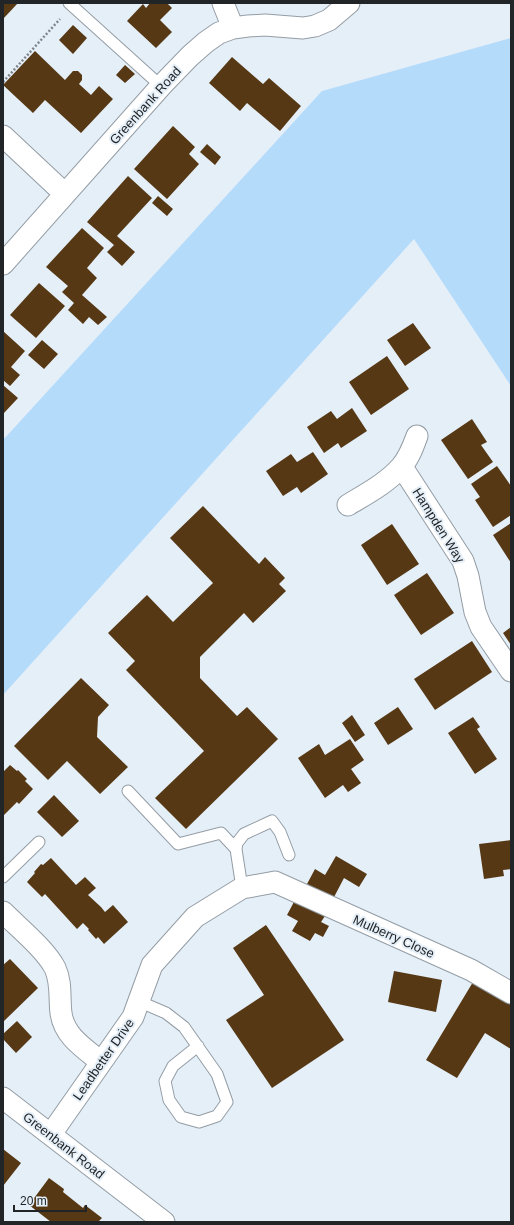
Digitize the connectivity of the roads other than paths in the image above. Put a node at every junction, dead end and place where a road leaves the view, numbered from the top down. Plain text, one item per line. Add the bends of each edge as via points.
1 (223, 3) edge
2 (349, 3) edge
3 (70, 4) edge
4 (233, 28) junction
5 (161, 86) junction
6 (3, 136) edge
7 (65, 194) junction
8 (3, 264) edge
9 (417, 436) dead end
10 (402, 467) junction
11 (348, 505) dead end
12 (511, 670) edge
13 (128, 790) dead end
14 (39, 842) dead end
15 (236, 849) junction
16 (289, 855) dead end
17 (3, 877) edge
18 (275, 882) joint
19 (242, 888) junction
20 (3, 912) edge
21 (511, 993) edge
22 (138, 1001) junction
23 (198, 1046) junction
24 (101, 1062) junction
25 (3, 1098) edge
26 (51, 1134) junction
27 (154, 1219) edge

1 - 4 street
2 - 4 street, Greenbank Road via 329,20 316,26 303,28 265,25
3 - 5 lane
4 - 5 street, Greenbank Road via 206,42
5 - 7 street, Greenbank Road
6 - 7 street
7 - 8 street, Greenbank Road
9 - 10 street
10 - 11 street
10 - 12 street, Hampden Way via 463,561 474,612 481,627
13 - 15 lane via 178,844 221,833
14 - 17 lane
15 - 16 lane via 244,834 272,821 280,832
15 - 19 lane
18 - 19 street, Leadbetter Drive
18 - 21 street, Mulberry Close via 471,970
19 - 22 street, Leadbetter Drive via 195,917 152,965
20 - 24 street via 46,955 60,982 64,1027 73,1039
22 - 23 lane via 166,1013 184,1027
22 - 24 street, Leadbetter Drive via 133,1017
23 - 23 lane via 217,1074 227,1102 217,1116 199,1122 181,1116 169,1100 165,1081 173,1066
24 - 26 street, Leadbetter Drive
25 - 26 street, Greenbank Road
26 - 27 street, Greenbank Road

